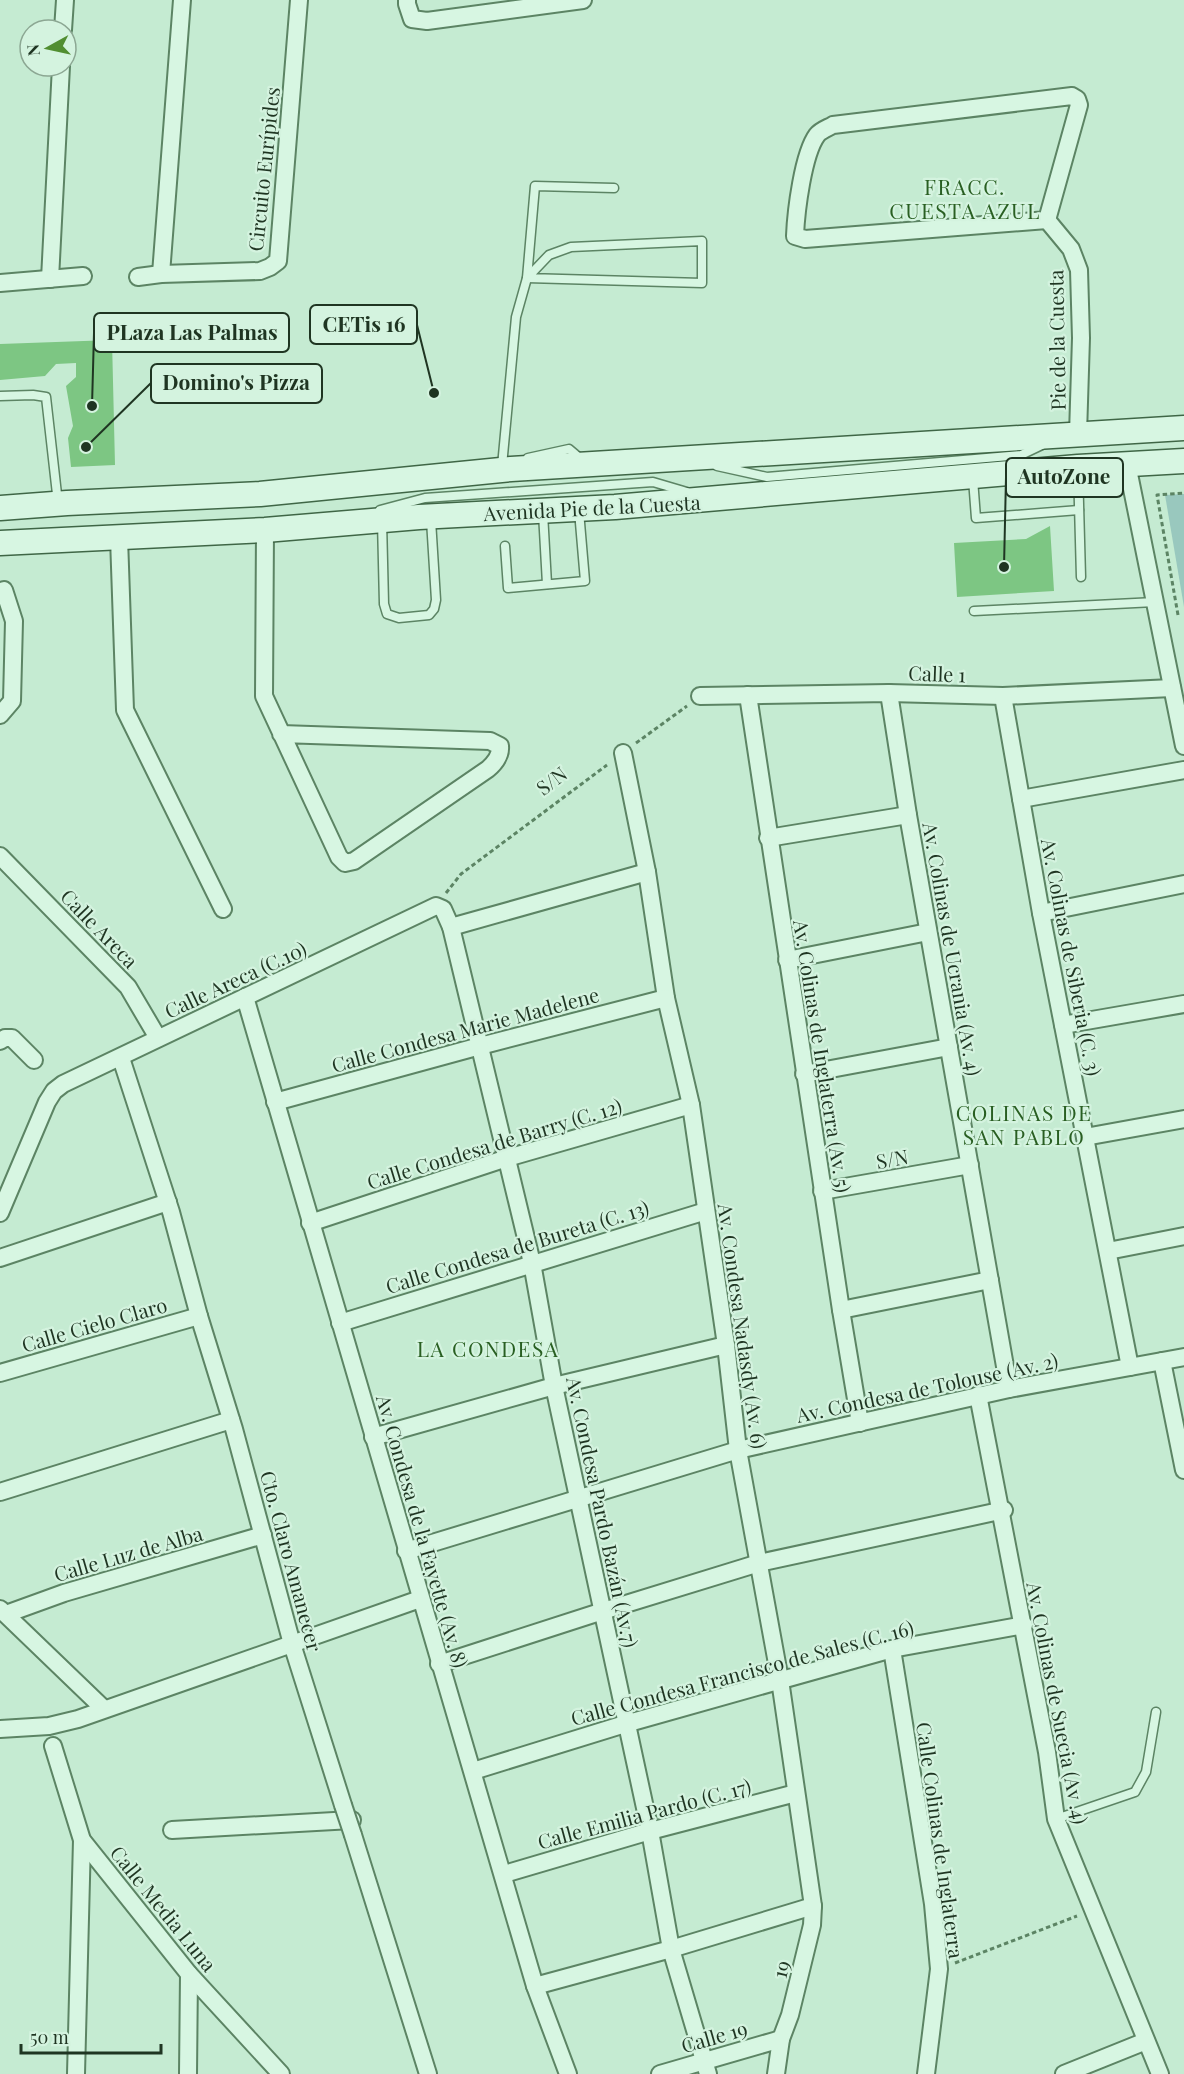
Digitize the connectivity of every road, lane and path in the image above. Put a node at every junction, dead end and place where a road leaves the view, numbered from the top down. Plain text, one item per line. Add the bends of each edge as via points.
1 (65, 0) edge
2 (182, 0) edge
3 (299, 0) edge
4 (407, 0) edge
5 (584, 0) edge
6 (64, 18) edge
7 (60, 78) edge
8 (614, 188) dead end
9 (1047, 220) junction
10 (161, 274) junction
11 (83, 276) dead end
12 (138, 277) dead end
13 (527, 278) junction
14 (50, 279) junction
15 (0, 283) edge
16 (0, 396) edge
17 (1184, 428) edge
18 (1070, 435) junction
19 (1184, 461) edge
20 (1127, 464) junction
21 (1078, 467) junction
22 (507, 470) junction
23 (973, 477) junction
24 (1184, 493) edge
25 (712, 500) junction
26 (58, 503) junction
27 (0, 508) edge
28 (579, 509) junction
29 (543, 510) junction
30 (1079, 510) junction
31 (431, 516) junction
32 (382, 520) junction
33 (318, 526) junction
34 (265, 530) junction
35 (119, 538) junction
36 (0, 543) edge
37 (506, 546) dead end
38 (1081, 577) dead end
39 (547, 584) junction
40 (4, 590) dead end
41 (1155, 602) junction
42 (974, 611) dead end
43 (1184, 614) edge
44 (7, 622) edge
45 (1172, 688) junction
46 (889, 693) junction
47 (748, 695) junction
48 (700, 696) joint
49 (1003, 696) junction
50 (0, 715) edge
51 (281, 734) junction
52 (1184, 746) edge
53 (623, 753) junction
54 (1184, 770) edge
55 (1021, 799) junction
56 (908, 815) junction
57 (768, 838) junction
58 (0, 856) edge
59 (647, 872) junction
60 (1184, 884) edge
61 (436, 906) junction
62 (223, 909) dead end
63 (1041, 913) junction
64 (451, 927) junction
65 (928, 932) junction
66 (787, 960) junction
67 (245, 998) junction
68 (666, 998) junction
69 (1184, 1004) edge
70 (1063, 1025) junction
71 (158, 1038) junction
72 (0, 1041) edge
73 (480, 1046) junction
74 (949, 1047) junction
75 (121, 1058) junction
76 (34, 1060) dead end
77 (804, 1074) junction
78 (275, 1102) junction
79 (691, 1105) junction
80 (1184, 1119) edge
81 (1085, 1137) junction
82 (507, 1158) junction
83 (970, 1165) junction
84 (822, 1191) junction
85 (168, 1202) junction
86 (706, 1211) junction
87 (0, 1213) edge
88 (310, 1223) junction
89 (1184, 1236) edge
90 (1108, 1251) junction
91 (0, 1258) edge
92 (532, 1263) junction
93 (990, 1280) junction
94 (841, 1310) junction
95 (199, 1316) junction
96 (340, 1323) junction
97 (726, 1345) junction
98 (1184, 1358) edge
99 (1162, 1361) junction
100 (1130, 1367) junction
101 (0, 1373) edge
102 (554, 1386) junction
103 (1009, 1389) junction
104 (978, 1395) junction
105 (231, 1420) junction
106 (860, 1423) junction
107 (373, 1437) junction
108 (738, 1450) junction
109 (1184, 1466) edge
110 (0, 1492) edge
111 (577, 1498) junction
112 (1002, 1510) junction
113 (263, 1535) junction
114 (406, 1551) junction
115 (759, 1563) junction
116 (420, 1599) junction
117 (603, 1611) junction
118 (3, 1612) edge
119 (1023, 1625) junction
120 (292, 1644) junction
121 (892, 1649) junction
122 (440, 1664) junction
123 (780, 1680) junction
124 (104, 1710) junction
125 (1156, 1712) dead end
126 (625, 1724) junction
127 (0, 1729) edge
128 (53, 1746) dead end
129 (473, 1772) junction
130 (796, 1793) junction
131 (1056, 1819) junction
132 (349, 1820) junction
133 (172, 1830) dead end
134 (650, 1831) junction
135 (82, 1840) junction
136 (504, 1874) junction
137 (813, 1906) junction
138 (1093, 1910) junction
139 (671, 1949) junction
140 (939, 1969) junction
141 (189, 1974) junction
142 (535, 1986) junction
143 (781, 2039) junction
144 (1146, 2041) junction
145 (707, 2068) edge
146 (76, 2074) edge
147 (188, 2074) edge
148 (281, 2074) edge
149 (428, 2074) edge
150 (568, 2074) edge
151 (663, 2074) edge
152 (776, 2074) edge
153 (926, 2074) edge
154 (1064, 2074) edge
155 (1160, 2074) edge

1 - 6 street
2 - 10 street
3 - 10 street, Circuito Eurípides via 278,261 260,271
4 - 5 street via 412,19 427,21
7 - 14 street
8 - 13 lane via 535,186
9 - 9 street via 1079,105 1072,96 833,125 818,134 808,156 795,236 805,239
9 - 18 street, Pie de la Cuesta via 1071,249 1079,270 1080,345
10 - 12 street, Circuito Eurípides
11 - 14 street
13 - 13 lane via 702,283 702,241 571,247 549,255
13 - 22 lane via 516,317
14 - 15 street
16 - 26 lane via 46,397
17 - 18 main road, Avenida Pie de la Cuesta
18 - 22 main road, Avenida Pie de la Cuesta
19 - 20 main road, Avenida Pie de la Cuesta
20 - 21 main road, Avenida Pie de la Cuesta
20 - 41 street
21 - 23 main road, Avenida Pie de la Cuesta
21 - 30 lane
22 - 26 main road, Avenida Pie de la Cuesta via 260,494
23 - 25 main road, Avenida Pie de la Cuesta
23 - 30 lane via 976,518
24 - 43 path via 1157,495 1178,615
25 - 28 main road, Avenida Pie de la Cuesta
25 - 33 lane via 653,482 618,484 425,498
26 - 27 main road, Avenida Pie de la Cuesta
28 - 29 main road, Avenida Pie de la Cuesta
28 - 39 lane via 585,581
29 - 31 main road, Avenida Pie de la Cuesta
29 - 39 lane
30 - 38 lane
31 - 32 main road, Avenida Pie de la Cuesta
31 - 32 lane via 434,609 429,615 399,618 387,614 384,604
32 - 33 main road, Avenida Pie de la Cuesta
33 - 34 main road, Avenida Pie de la Cuesta
34 - 35 main road, Avenida Pie de la Cuesta
34 - 51 street via 264,696
35 - 36 main road, Avenida Pie de la Cuesta
35 - 62 street via 125,710
37 - 39 lane via 508,588
40 - 44 street
41 - 42 lane
41 - 45 street
44 - 50 street via 12,701
45 - 49 street, Calle 1
45 - 52 street
46 - 47 street, Calle 1
46 - 49 street, Calle 1
46 - 56 street, Av. Colinas de Ucrania (Av. 4)
47 - 48 street, Calle 1
47 - 57 street, Av. Colinas de Inglaterra (Av. 5)
48 - 53 path, S/N
49 - 55 street, Av. Colinas de Siberia (C. 3)
51 - 51 street via 345,863 354,861 488,770 501,751 500,746 490,741
53 - 59 street, Av. Condesa Nadasdy (Av. 6)
53 - 61 path, S/N via 461,874
54 - 55 street
55 - 63 street, Av. Colinas de Siberia (C. 3)
56 - 57 street
56 - 65 street, Av. Colinas de Ucrania (Av. 4)
57 - 66 street, Av. Colinas de Inglaterra (Av. 5)
58 - 71 street, Calle Areca via 128,987
59 - 64 street
59 - 68 street, Av. Condesa Nadasdy (Av. 6)
60 - 63 street
61 - 64 street, Av. Condesa Pardo Bazán (Av.7) via 443,909
61 - 67 street, Calle Areca (C.10)
63 - 70 street, Av. Colinas de Siberia (C. 3)
64 - 73 street, Av. Condesa Pardo Bazán (Av.7)
65 - 66 street
65 - 74 street, Av. Colinas de Ucrania (Av. 4)
66 - 77 street, Av. Colinas de Inglaterra (Av. 5)
67 - 71 street, Calle Areca (C.10)
67 - 78 street, Av. Condesa de la Fayette (Av. 8)
68 - 73 street, Calle Condesa Marie Madelene
68 - 79 street, Av. Condesa Nadasdy (Av. 6)
69 - 70 street
70 - 81 street, Av. Colinas de Siberia (C. 3)
71 - 75 street, Calle Areca (C.10)
72 - 76 street via 12,1038
73 - 78 street, Calle Condesa Marie Madelene
73 - 82 street, Av. Condesa Pardo Bazán (Av.7)
74 - 77 street
74 - 83 street, Av. Colinas de Ucrania (Av. 4)
75 - 85 street, Cto. Claro Amanecer
75 - 87 street, Calle Areca (C.10) via 54,1091
77 - 84 street, Av. Colinas de Inglaterra (Av. 5)
78 - 88 street, Av. Condesa de la Fayette (Av. 8)
79 - 82 street, Calle Condesa de Barry (C. 12)
79 - 86 street, Av. Condesa Nadasdy (Av. 6)
80 - 81 street
81 - 90 street, Av. Colinas de Siberia (C. 3)
82 - 88 street, Calle Condesa de Barry (C. 12)
82 - 92 street, Av. Condesa Pardo Bazán (Av.7)
83 - 84 street, S/N
83 - 93 street, Av. Colinas de Ucrania (Av. 4)
84 - 94 street, Av. Colinas de Inglaterra (Av. 5)
85 - 91 street
85 - 95 street, Cto. Claro Amanecer
86 - 92 street, Calle Condesa de Bureta (C. 13)
86 - 97 street, Av. Condesa Nadasdy (Av. 6)
88 - 96 street, Av. Condesa de la Fayette (Av. 8)
89 - 90 street
90 - 100 street, Av. Colinas de Siberia (C. 3)
92 - 96 street, Calle Condesa de Bureta (C. 13)
92 - 102 street, Av. Condesa Pardo Bazán (Av.7)
93 - 94 street
93 - 103 street, Av. Colinas de Ucrania (Av. 4)
94 - 106 street, Av. Colinas de Inglaterra (Av. 5)
95 - 101 street, Calle Cielo Claro
95 - 105 street, Cto. Claro Amanecer
96 - 107 street, Av. Condesa de la Fayette (Av. 8)
97 - 102 street
97 - 108 street, Av. Condesa Nadasdy (Av. 6)
98 - 99 street, Av. Condesa de Tolouse (Av. 2)
99 - 100 street, Av. Condesa de Tolouse (Av. 2)
99 - 109 street
100 - 103 street, Av. Condesa de Tolouse (Av. 2)
102 - 107 street
102 - 111 street, Av. Condesa Pardo Bazán (Av.7)
103 - 104 street, Av. Condesa de Tolouse (Av. 2)
104 - 106 street, Av. Condesa de Tolouse (Av. 2)
104 - 112 street, Av. Colinas de Suecia (Av .4)
105 - 110 street
105 - 113 street, Cto. Claro Amanecer
106 - 108 street, Av. Condesa de Tolouse (Av. 2)
107 - 114 street, Av. Condesa de la Fayette (Av. 8)
108 - 111 street, Av. Condesa de Tolouse (Av. 2)
108 - 115 street, Av. Condesa Nadasdy (Av. 6)
111 - 114 street, Av. Condesa de Tolouse (Av. 2)
111 - 117 street, Av. Condesa Pardo Bazán (Av.7)
112 - 115 street
112 - 119 street, Av. Colinas de Suecia (Av .4)
113 - 118 street, Calle Luz de Alba
113 - 120 street, Cto. Claro Amanecer
114 - 116 street, Av. Condesa de la Fayette (Av. 8)
115 - 117 street
115 - 123 street, Av. Condesa Nadasdy (Av. 6)
116 - 120 street
116 - 122 street, Av. Condesa de la Fayette (Av. 8)
117 - 122 street
117 - 126 street, Av. Condesa Pardo Bazán (Av.7)
118 - 124 street
119 - 121 street, Calle Condesa Francisco de Sales (C. 16)
119 - 131 street, Av. Colinas de Suecia (Av .4)
120 - 124 street
120 - 132 street, Cto. Claro Amanecer
121 - 123 street, Calle Condesa Francisco de Sales (C. 16)
121 - 140 street, Calle Colinas de Inglaterra via 933,1904
122 - 129 street, Av. Condesa de la Fayette (Av. 8)
123 - 126 street, Calle Condesa Francisco de Sales (C. 16)
123 - 130 street, Av. Condesa Nadasdy (Av. 6)
124 - 127 street via 49,1726
125 - 131 lane via 1146,1772 1135,1792
126 - 129 street, Calle Condesa Francisco de Sales (C. 16)
126 - 134 street, Av. Condesa Pardo Bazán (Av.7)
128 - 135 street, Calle Media Luna
129 - 136 street, Av. Condesa de la Fayette (Av. 8)
130 - 134 street, Calle Emilia Pardo (C. 17)
130 - 137 street, Av. Condesa Nadasdy (Av. 6)
131 - 138 street, Av. Colinas de Suecia (Av .4)
132 - 133 street
132 - 149 street, Cto. Claro Amanecer
134 - 136 street, Calle Emilia Pardo (C. 17)
134 - 139 street, Av. Condesa Pardo Bazán (Av.7)
135 - 141 street, Calle Media Luna
135 - 146 street
136 - 142 street, Av. Condesa de la Fayette (Av. 8)
137 - 139 street
137 - 143 street, 19 via 812,1925
138 - 140 path
138 - 144 street, Av. Colinas de Suecia (Av .4)
139 - 142 street
139 - 145 street, Av. Condesa Pardo Bazán (Av.7)
140 - 153 street, Calle Colinas de Inglaterra
141 - 147 street
141 - 148 street, Calle Media Luna
142 - 150 street, Av. Condesa de la Fayette (Av. 8)
143 - 145 street, Calle 19
143 - 152 street, 19
144 - 154 street
144 - 155 street, Av. Colinas de Suecia (Av .4)
145 - 151 street, Calle 19

